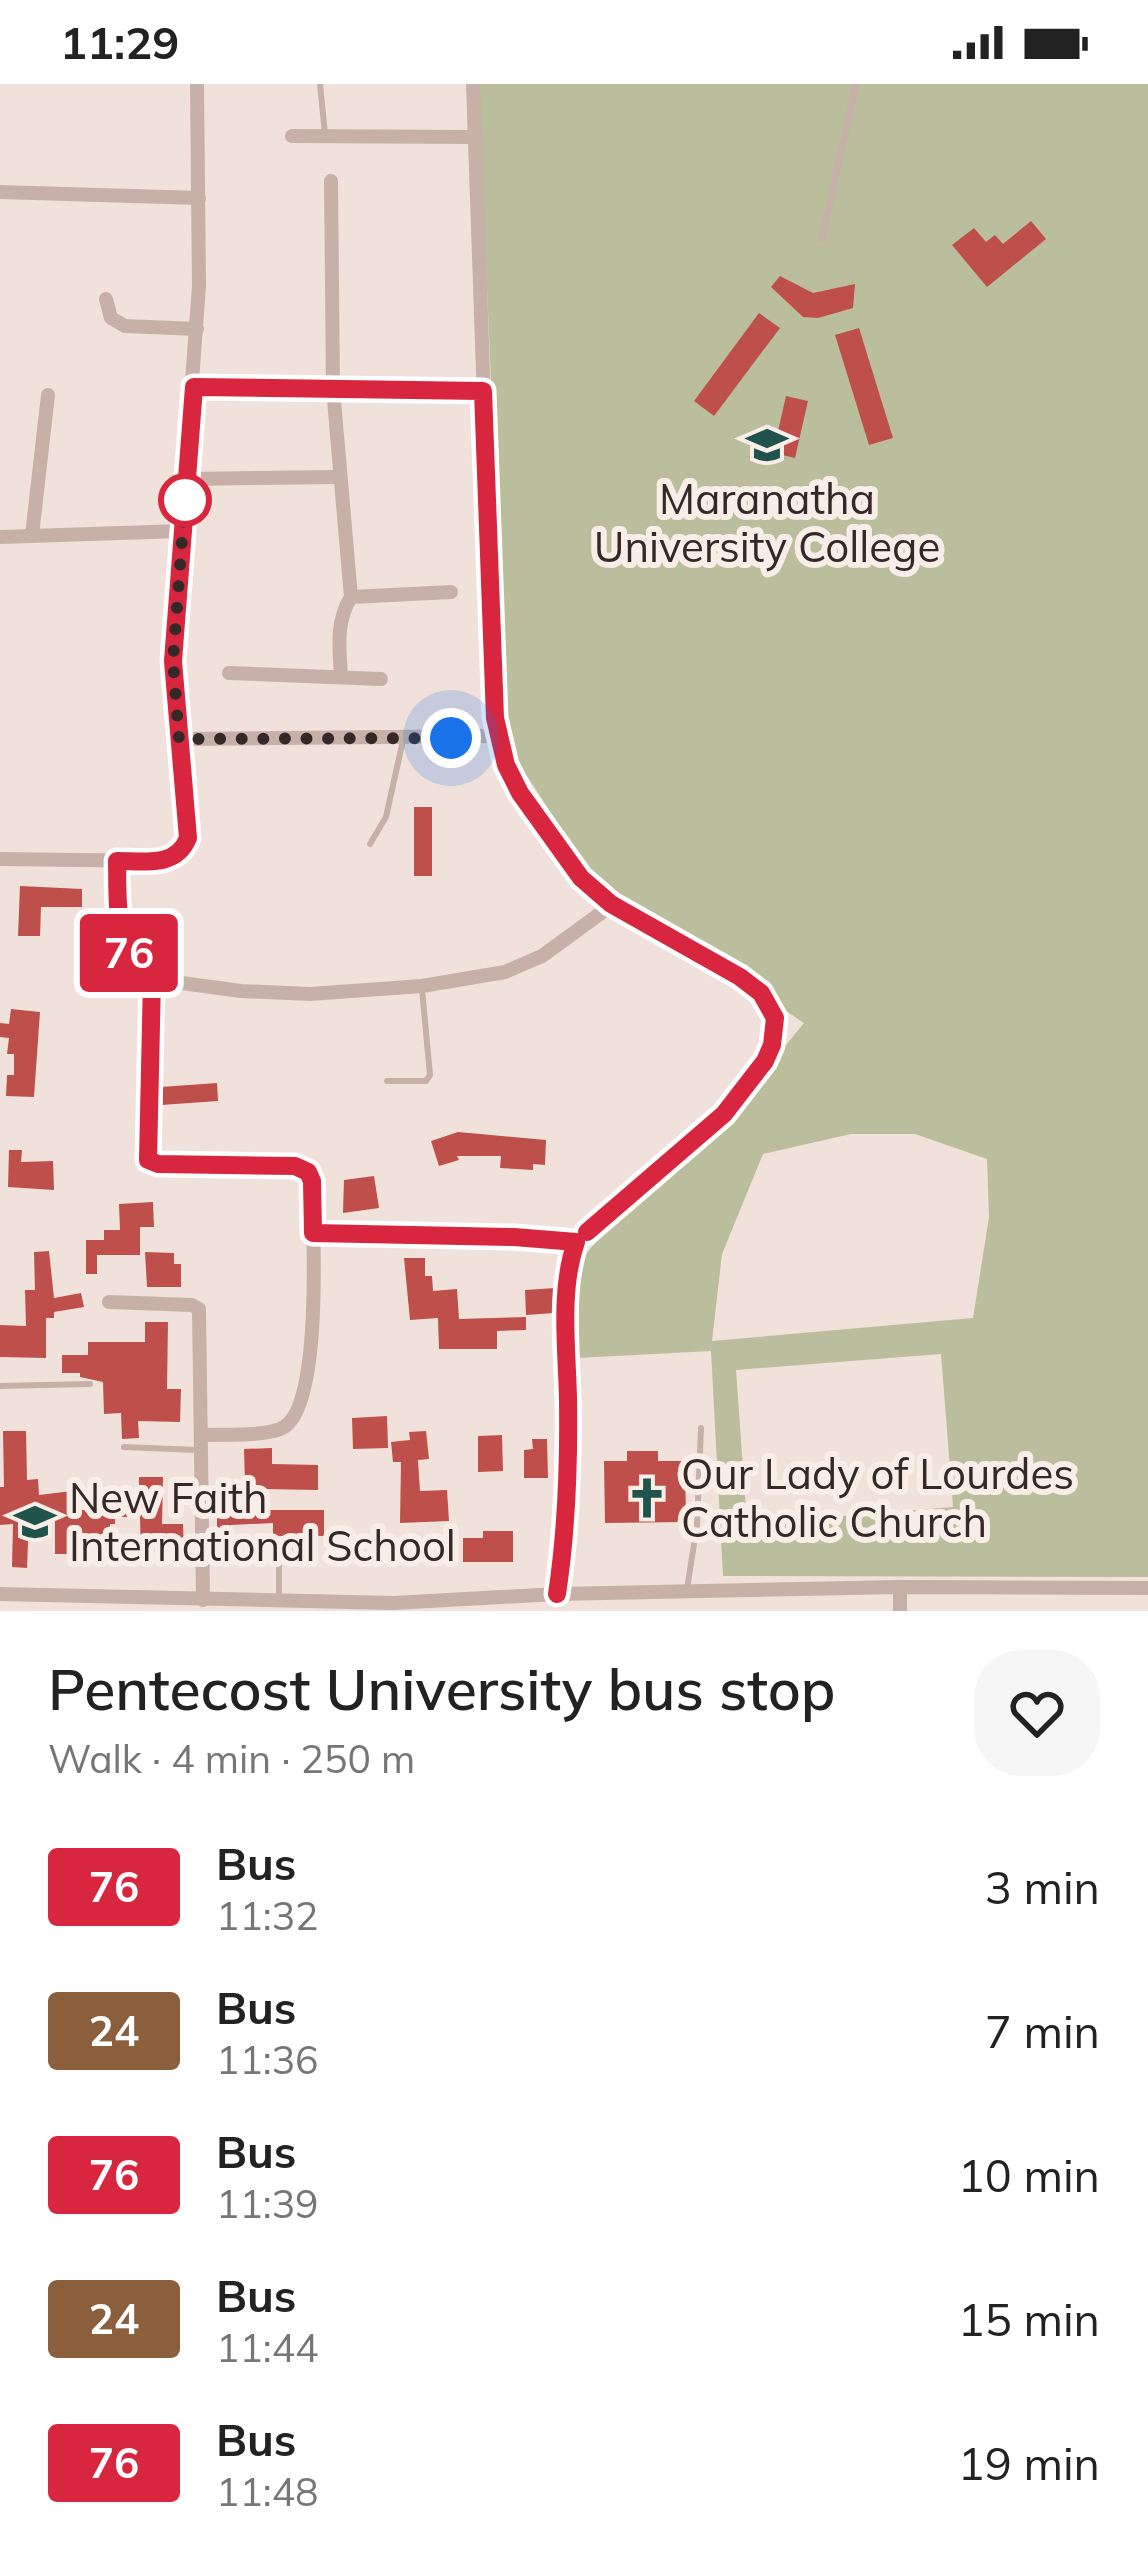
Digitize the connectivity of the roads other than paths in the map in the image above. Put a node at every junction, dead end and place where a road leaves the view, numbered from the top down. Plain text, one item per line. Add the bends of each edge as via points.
1 (197, 84) edge
2 (320, 84) edge
3 (473, 84) edge
4 (856, 84) edge
5 (292, 136) dead end
6 (325, 136) junction
7 (475, 137) junction
8 (331, 181) dead end
9 (0, 192) edge
10 (199, 198) junction
11 (822, 239) dead end
12 (106, 299) dead end
13 (197, 329) junction
14 (194, 387) junction
15 (333, 389) junction
16 (483, 391) junction
17 (48, 395) dead end
18 (340, 477) junction
19 (186, 479) junction
20 (181, 531) junction
21 (32, 535) junction
22 (0, 537) edge
23 (451, 592) dead end
24 (351, 597) junction
25 (229, 674) dead end
26 (340, 675) junction
27 (381, 679) dead end
28 (498, 736) junction
29 (179, 739) junction
30 (403, 740) junction
31 (370, 844) dead end
32 (0, 859) edge
33 (117, 861) junction
34 (611, 904) junction
35 (152, 979) junction
36 (422, 986) junction
37 (387, 1082) dead end
38 (313, 1233) junction
39 (576, 1242) junction
40 (109, 1302) dead end
41 (90, 1384) dead end
42 (0, 1386) edge
43 (701, 1428) dead end
44 (201, 1443) junction
45 (124, 1447) dead end
46 (299, 1547) dead end
47 (900, 1587) junction
48 (1148, 1588) edge
49 (687, 1592) junction
50 (0, 1594) edge
51 (557, 1594) junction
52 (203, 1600) junction
53 (279, 1601) junction
54 (900, 1611) edge

1 - 10 street
2 - 6 lane
3 - 7 street
4 - 11 lane
5 - 6 street
6 - 7 street
7 - 16 street
8 - 15 street
9 - 10 street
10 - 13 street
12 - 13 street via 111,318 125,326
13 - 14 street
14 - 15 street
14 - 19 street
15 - 16 street
15 - 18 street
16 - 28 street
17 - 21 street
18 - 19 street
18 - 24 street
19 - 20 street
20 - 21 street
20 - 29 street via 173,661
21 - 22 street
23 - 24 street
24 - 26 street via 339,630
25 - 26 street
26 - 27 street
28 - 30 street
28 - 34 street via 531,809 581,878
29 - 30 street
29 - 33 street via 183,850 169,859
30 - 31 lane via 386,817
32 - 33 street
33 - 35 street via 124,944
34 - 36 street via 524,964
34 - 39 street via 761,993 775,1032 765,1061 724,1114
35 - 36 street via 273,994
35 - 38 street via 148,1160 295,1166 312,1181
36 - 37 lane via 430,1075 426,1082
38 - 39 street
38 - 44 street via 310,1363 296,1414 278,1430
39 - 51 street via 567,1295 569,1506
40 - 44 street via 199,1309
41 - 42 lane
43 - 49 lane
44 - 45 lane
44 - 52 street
46 - 53 lane via 279,1548
47 - 48 street
47 - 49 street
47 - 54 street
49 - 51 street via 618,1601
50 - 52 street
51 - 53 street
52 - 53 street

